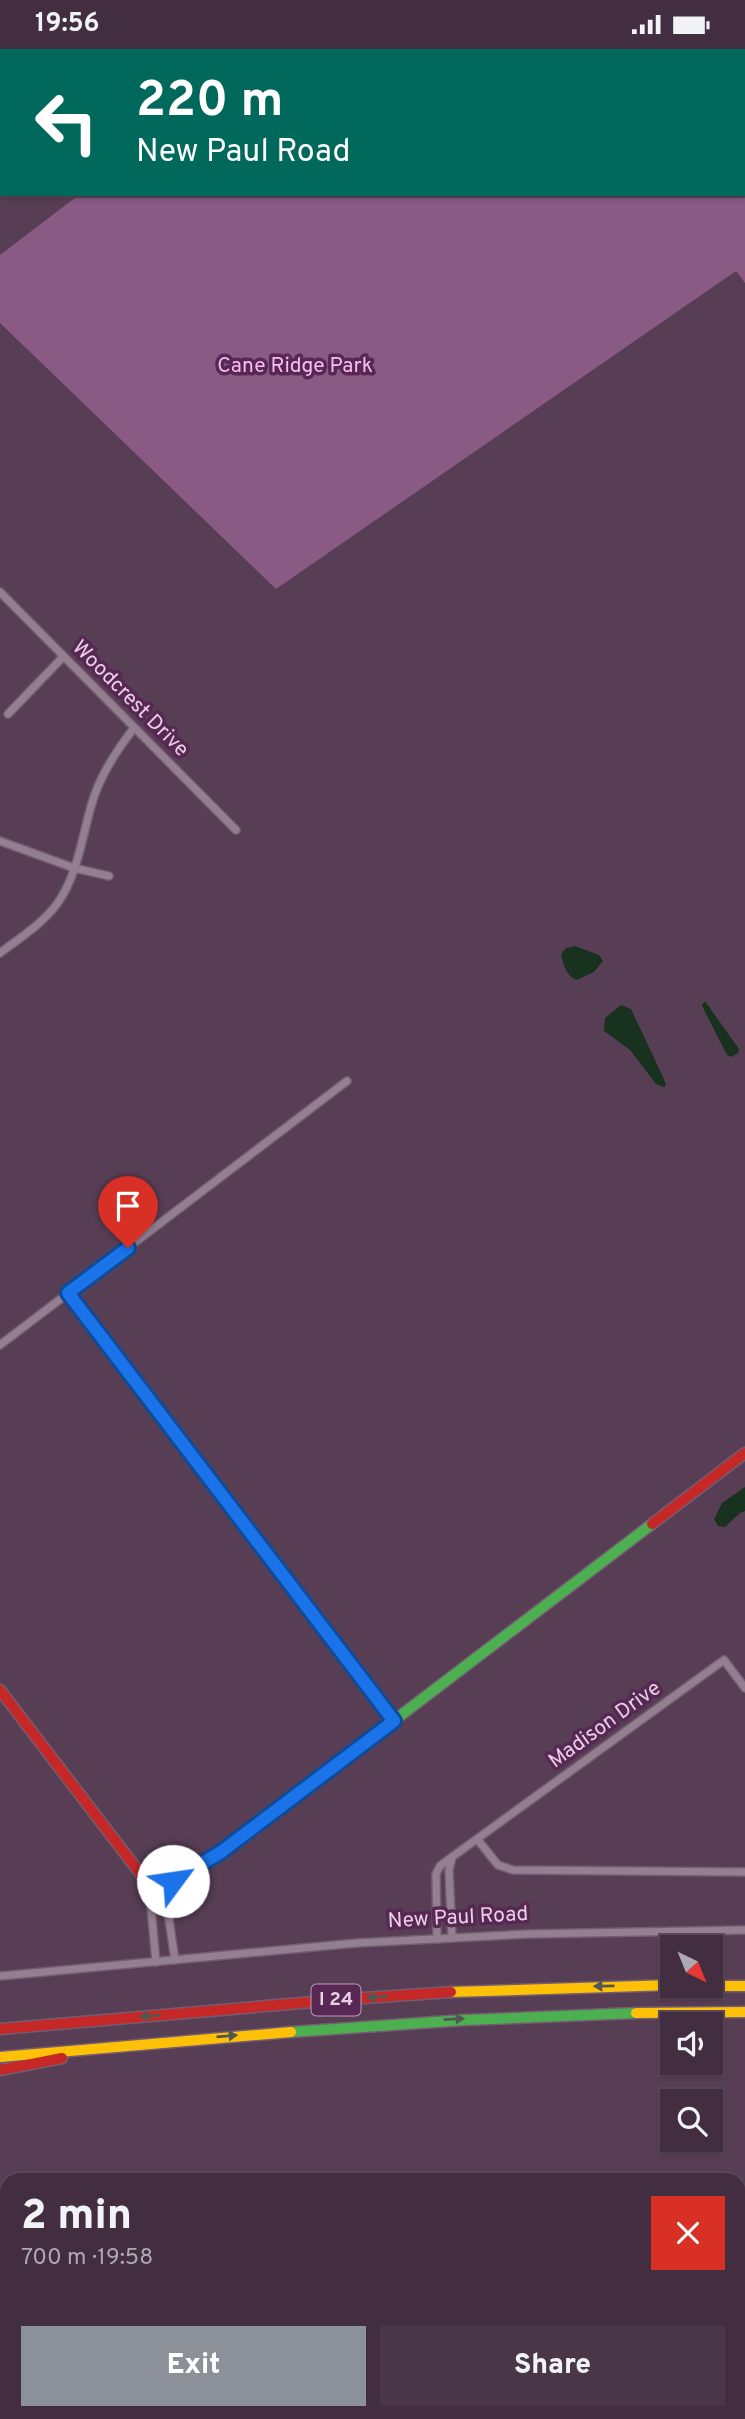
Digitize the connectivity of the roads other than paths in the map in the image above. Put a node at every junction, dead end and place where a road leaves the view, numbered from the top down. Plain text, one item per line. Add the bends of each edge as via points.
1 (0, 592) edge
2 (63, 657) junction
3 (8, 714) dead end
4 (134, 729) junction
5 (236, 830) dead end
6 (0, 841) edge
7 (74, 868) junction
8 (109, 876) dead end
9 (0, 953) edge
10 (347, 1081) dead end
11 (68, 1293) junction
12 (0, 1345) edge
13 (745, 1453) edge
14 (745, 1688) edge
15 (0, 1690) edge
16 (394, 1721) junction
17 (477, 1839) junction
18 (452, 1857) junction
19 (745, 1872) edge
20 (149, 1885) junction
21 (450, 1901) junction
22 (436, 1902) junction
23 (745, 1930) edge
24 (452, 1938) junction
25 (437, 1939) junction
26 (175, 1960) junction
27 (156, 1962) junction
28 (0, 1976) edge
29 (660, 1985) edge
30 (723, 1986) edge
31 (745, 1986) edge
32 (745, 2012) edge
33 (0, 2029) edge
34 (135, 2045) junction
35 (0, 2057) edge
36 (0, 2070) edge

1 - 2 street, Woodcrest Drive
2 - 3 street
2 - 4 street, Woodcrest Drive
4 - 5 street, Woodcrest Drive
4 - 7 street via 105,771 92,800
6 - 7 street
7 - 8 street
7 - 9 street via 57,904
10 - 11 street
11 - 12 street
11 - 16 street
13 - 16 main road
14 - 17 street, Madison Drive via 724,1660
15 - 20 main road
16 - 20 main road via 221,1852 173,1881
17 - 18 street, Madison Drive
17 - 19 street via 498,1865 513,1870
18 - 21 street
18 - 22 street, Madison Drive via 436,1874
20 - 26 street via 168,1913
20 - 27 street
21 - 22 street
21 - 24 street
22 - 25 street, Madison Drive
23 - 24 street, New Paul Road
24 - 25 street, New Paul Road
25 - 26 street, New Paul Road
26 - 27 street, New Paul Road
27 - 28 street, New Paul Road
29 -> 33 main road, I 24 via 425,1993
30 - 31 main road
34 -> 32 main road, I 24 via 485,2017
34 - 35 main road, I 24
34 - 36 main road

